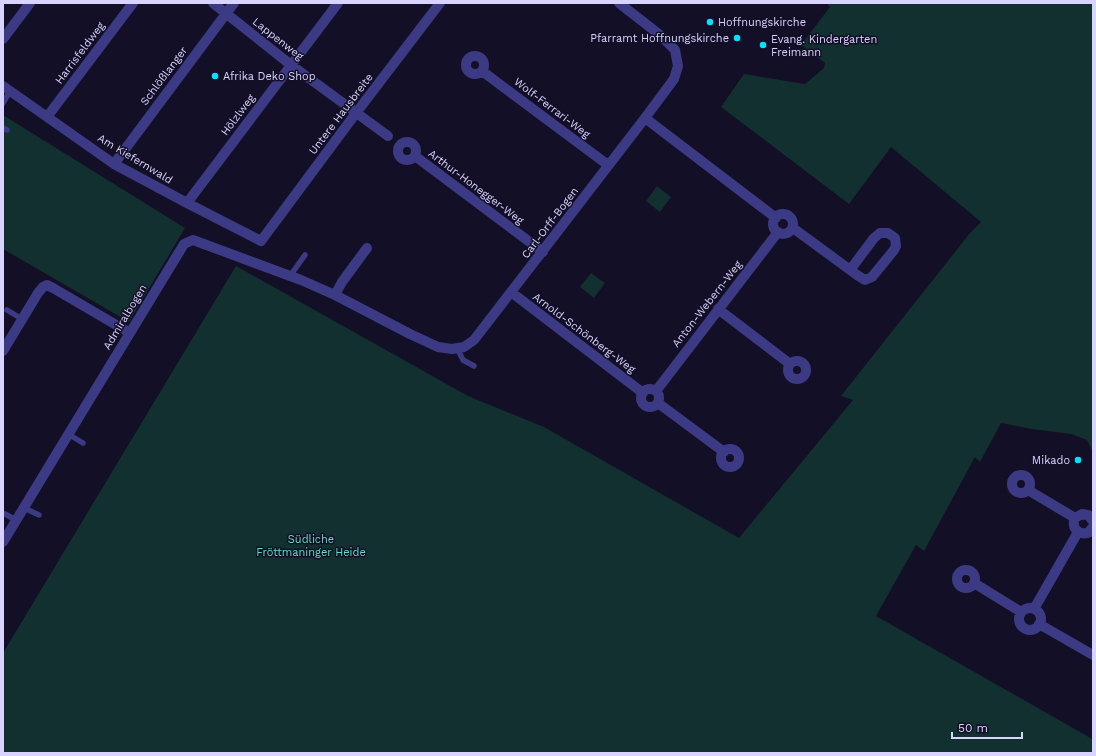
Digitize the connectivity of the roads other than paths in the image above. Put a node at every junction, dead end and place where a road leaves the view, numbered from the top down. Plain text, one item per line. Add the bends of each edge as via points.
1 (30, 3) edge
2 (133, 3) edge
3 (212, 3) edge
4 (234, 3) edge
5 (338, 3) edge
6 (440, 3) edge
7 (619, 3) edge
8 (226, 14) junction
9 (3, 39) edge
10 (291, 65) junction
11 (482, 71) dead end
12 (7, 88) edge
13 (3, 103) edge
14 (356, 113) junction
15 (47, 117) junction
16 (645, 118) junction
17 (388, 136) dead end
18 (415, 156) dead end
19 (114, 164) junction
20 (608, 165) junction
21 (187, 203) junction
22 (776, 218) junction
23 (792, 228) junction
24 (778, 232) junction
25 (261, 241) joint
26 (367, 248) dead end
27 (543, 252) junction
28 (305, 255) dead end
29 (850, 270) junction
30 (290, 276) junction
31 (511, 292) junction
32 (335, 295) junction
33 (718, 309) junction
34 (7, 310) dead end
35 (22, 319) junction
36 (130, 333) junction
37 (457, 348) junction
38 (3, 351) edge
39 (790, 364) dead end
40 (474, 366) dead end
41 (656, 391) junction
42 (643, 393) junction
43 (658, 403) junction
44 (68, 434) junction
45 (83, 443) dead end
46 (724, 452) dead end
47 (1028, 490) dead end
48 (24, 508) junction
49 (5, 514) dead end
50 (39, 515) dead end
51 (1075, 518) junction
52 (16, 520) junction
53 (1093, 521) edge
54 (1093, 528) edge
55 (1078, 532) junction
56 (3, 542) edge
57 (974, 583) dead end
58 (1034, 609) junction
59 (1021, 612) junction
60 (1039, 624) junction
61 (1093, 654) edge

1 - 9 street
2 - 15 street, Harrisfeldweg
3 - 8 street, Lappenweg
4 - 8 street, Schlößlanger
5 - 10 street, Hölzlweg
6 - 14 street, Untere Hausbreite
7 - 16 street, Carl-Orff-Bogen via 660,34 675,50 678,58 674,79
8 - 10 street, Lappenweg
8 - 19 street, Schlößlanger
10 - 14 street, Lappenweg
10 - 21 street, Hölzlweg
11 - 20 street, Wolf-Ferrari-Weg
12 - 13 lane
12 - 15 street, Am Kiefernwald
14 - 17 street, Lappenweg
14 - 25 street, Untere Hausbreite
15 - 19 street, Am Kiefernwald
16 - 20 street, Carl-Orff-Bogen
16 - 22 street
18 - 27 street, Arthur-Honegger-Weg
19 - 21 street, Am Kiefernwald
20 - 27 street, Carl-Orff-Bogen
21 - 25 street, Am Kiefernwald
22 - 23 street via 781,215 790,217 793,222
22 - 24 street via 774,227
23 - 24 street via 786,234
23 - 29 street
24 - 33 street, Anton-Webern-Weg
26 - 32 street
27 - 31 street, Carl-Orff-Bogen
28 - 30 lane
29 - 29 street via 862,279 869,279 896,246 895,238 888,233 880,233
30 - 32 street, Admiralbogen
30 - 36 street, Admiralbogen via 193,240 184,244
31 - 37 street, Carl-Orff-Bogen via 474,340 464,347
31 - 42 street, Arnold-Schönberg-Weg
32 - 37 street via 438,347
33 - 39 street
33 - 41 street, Anton-Webern-Weg
34 - 35 lane
35 - 36 street via 40,289 47,285
35 - 38 street
36 - 44 street, Admiralbogen
37 - 40 lane via 463,360
41 - 42 street via 647,390
41 - 43 street via 659,396
42 - 43 street, Arnold-Schönberg-Weg via 641,401 645,406 651,408
43 - 46 street
44 - 45 lane
44 - 48 street, Admiralbogen
47 - 51 street
48 - 50 lane
48 - 52 street, Admiralbogen
49 - 52 lane
51 - 53 street via 1085,514
51 - 55 street via 1074,524
52 - 56 street, Admiralbogen
54 - 55 street via 1088,533
55 - 58 street
57 - 59 street
58 - 59 street via 1027,608
58 - 60 street via 1039,614
59 - 60 street via 1019,619 1024,628 1034,629
60 - 61 street

